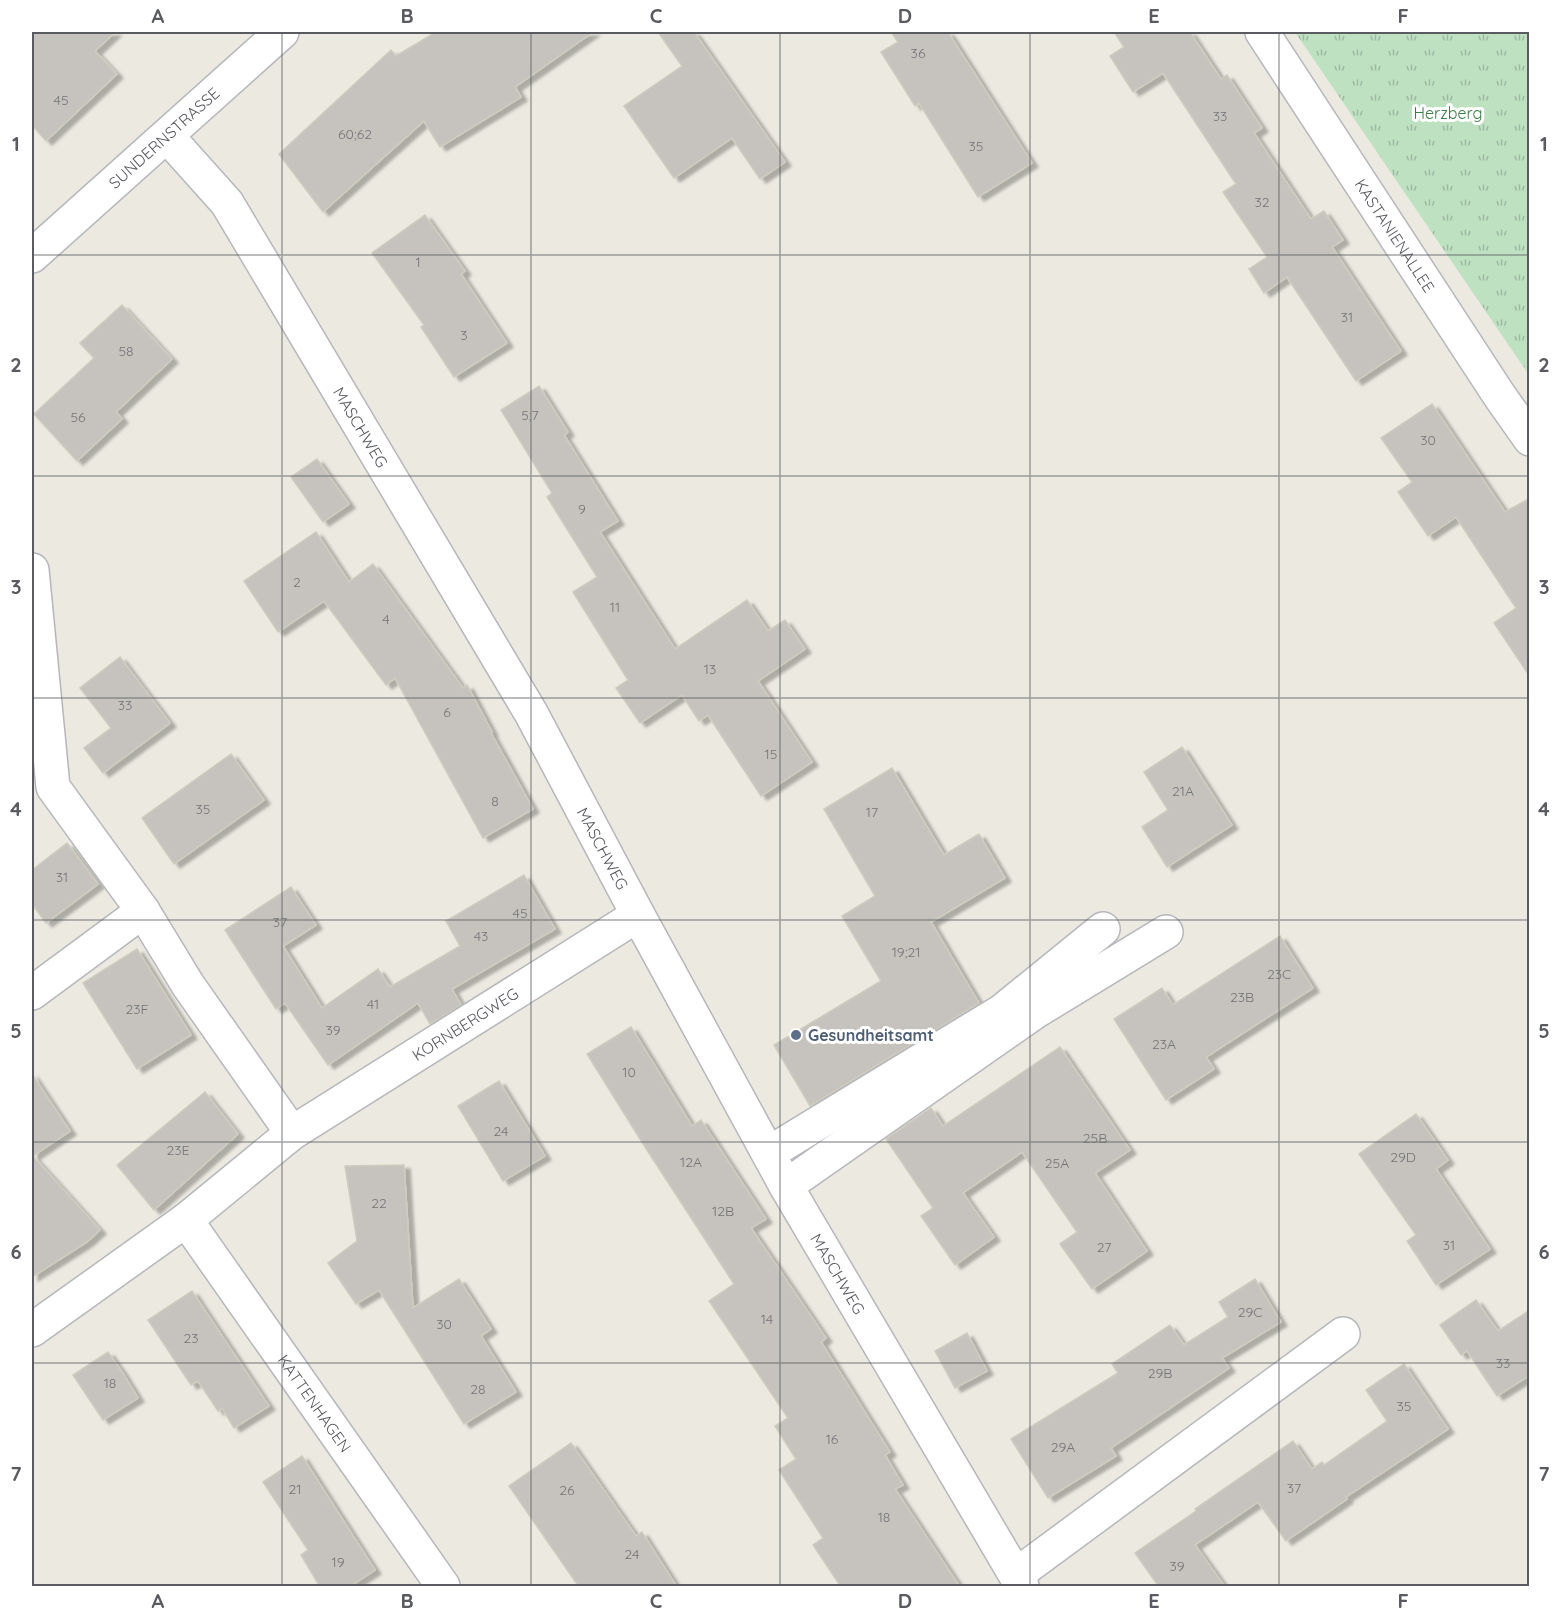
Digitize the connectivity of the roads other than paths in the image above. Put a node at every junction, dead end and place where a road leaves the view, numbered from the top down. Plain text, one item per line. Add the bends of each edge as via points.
1 (282, 32) edge
2 (1262, 32) edge
3 (167, 136) junction
4 (36, 243) edge
5 (1530, 439) edge
6 (32, 570) edge
7 (142, 911) junction
8 (638, 915) junction
9 (1102, 929) dead end
10 (1166, 932) dead end
11 (32, 993) edge
12 (292, 1133) junction
13 (769, 1154) junction
14 (786, 1186) junction
15 (186, 1220) junction
16 (32, 1330) edge
17 (1343, 1334) dead end
18 (1019, 1581) edge
19 (443, 1587) edge

1 - 3 street, SUNDERNSTRASSE
2 - 5 street, KASTANIENALLEE
3 - 4 street, SUNDERNSTRASSE
3 - 8 street, MASCHWEG via 227,203 531,713
6 - 7 street via 53,788
7 - 11 street
7 - 12 street via 188,985
8 - 12 street, KORNBERGWEG
8 - 13 street, MASCHWEG
9 - 13 street via 1002,1011
10 - 14 street via 1035,1012
12 - 15 street, KORNBERGWEG
13 - 14 street, MASCHWEG
14 - 18 street, MASCHWEG
15 - 16 street, KORNBERGWEG
15 - 19 street, KATTENHAGEN
17 - 18 street, MASCHWEG

